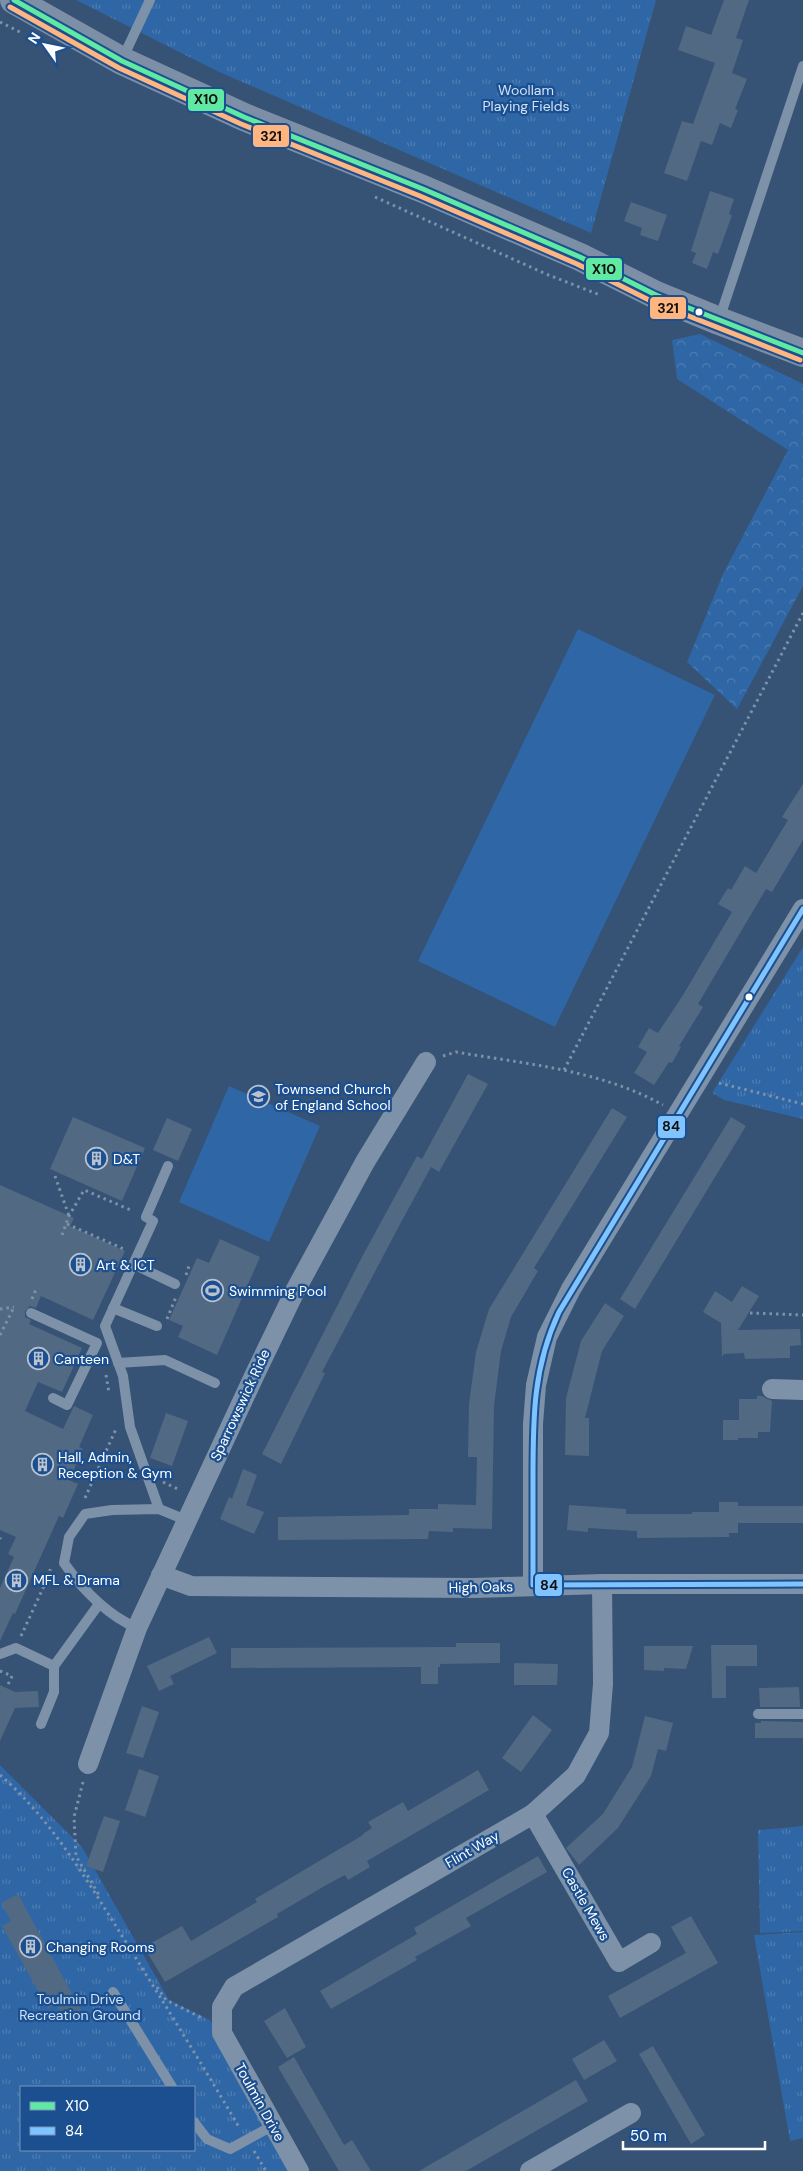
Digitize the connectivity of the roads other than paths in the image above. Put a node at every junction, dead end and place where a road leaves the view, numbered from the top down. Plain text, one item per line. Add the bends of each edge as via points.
1 (14, 0) edge
2 (150, 0) edge
3 (122, 60) junction
4 (803, 66) edge
5 (719, 321) junction
6 (803, 353) edge
7 (803, 909) edge
8 (426, 1062) road end
9 (168, 1166) dead end
10 (133, 1264) junction
11 (175, 1284) dead end
12 (31, 1308) road end
13 (114, 1308) junction
14 (157, 1326) dead end
15 (110, 1338) junction
16 (96, 1343) junction
17 (118, 1362) junction
18 (216, 1384) dead end
19 (772, 1389) dead end
20 (803, 1390) edge
21 (53, 1398) dead end
22 (158, 1509) junction
23 (186, 1520) junction
24 (161, 1575) junction
25 (602, 1584) junction
26 (803, 1584) edge
27 (533, 1585) junction
28 (99, 1604) junction
29 (137, 1628) junction
30 (0, 1654) edge
31 (54, 1666) junction
32 (758, 1714) dead end
33 (803, 1714) edge
34 (41, 1724) dead end
35 (88, 1764) road end
36 (534, 1814) junction
37 (651, 1943) dead end
38 (113, 1992) dead end
39 (222, 2031) joint
40 (171, 2086) edge
41 (631, 2113) dead end
42 (195, 2123) edge
43 (272, 2126) junction
44 (299, 2171) edge
45 (530, 2171) edge

1 - 3 main road
2 - 3 lane
3 - 5 main road via 244,118 423,189
4 - 5 lane
5 - 6 main road
7 - 27 street via 571,1289 545,1345 536,1385 533,1424
8 - 23 street, Sparrowswick Ride via 365,1162 295,1291
9 - 10 lane via 146,1217 154,1220
10 - 11 lane
10 - 13 lane
12 - 16 lane
13 - 14 lane
13 - 15 lane via 105,1326
15 - 16 lane
15 - 17 lane
16 - 21 lane via 67,1405
17 - 18 lane via 165,1360
17 - 22 lane via 124,1376 130,1427
19 - 20 street
22 - 23 lane
22 - 28 lane via 85,1514 69,1537 64,1563
23 - 24 street, Sparrowswick Ride
24 - 27 street, High Oaks via 191,1586 474,1588
24 - 29 street, Sparrowswick Ride
25 - 26 street, High Oaks
25 - 27 street, High Oaks
25 - 36 street, Flint Way via 604,1684 598,1732 576,1776
28 - 29 lane
28 - 31 lane
29 - 35 street, Sparrowswick Ride
30 - 31 lane via 16,1648
31 - 34 lane via 54,1692
32 - 33 lane
36 - 37 street, Castle Mews via 619,1962
36 - 39 street, Flint Way via 234,1987 222,2007
38 - 40 lane
39 - 43 street, Toulmin Drive
41 - 45 street
42 - 43 lane via 207,2139 230,2149
43 - 44 street, Toulmin Drive

